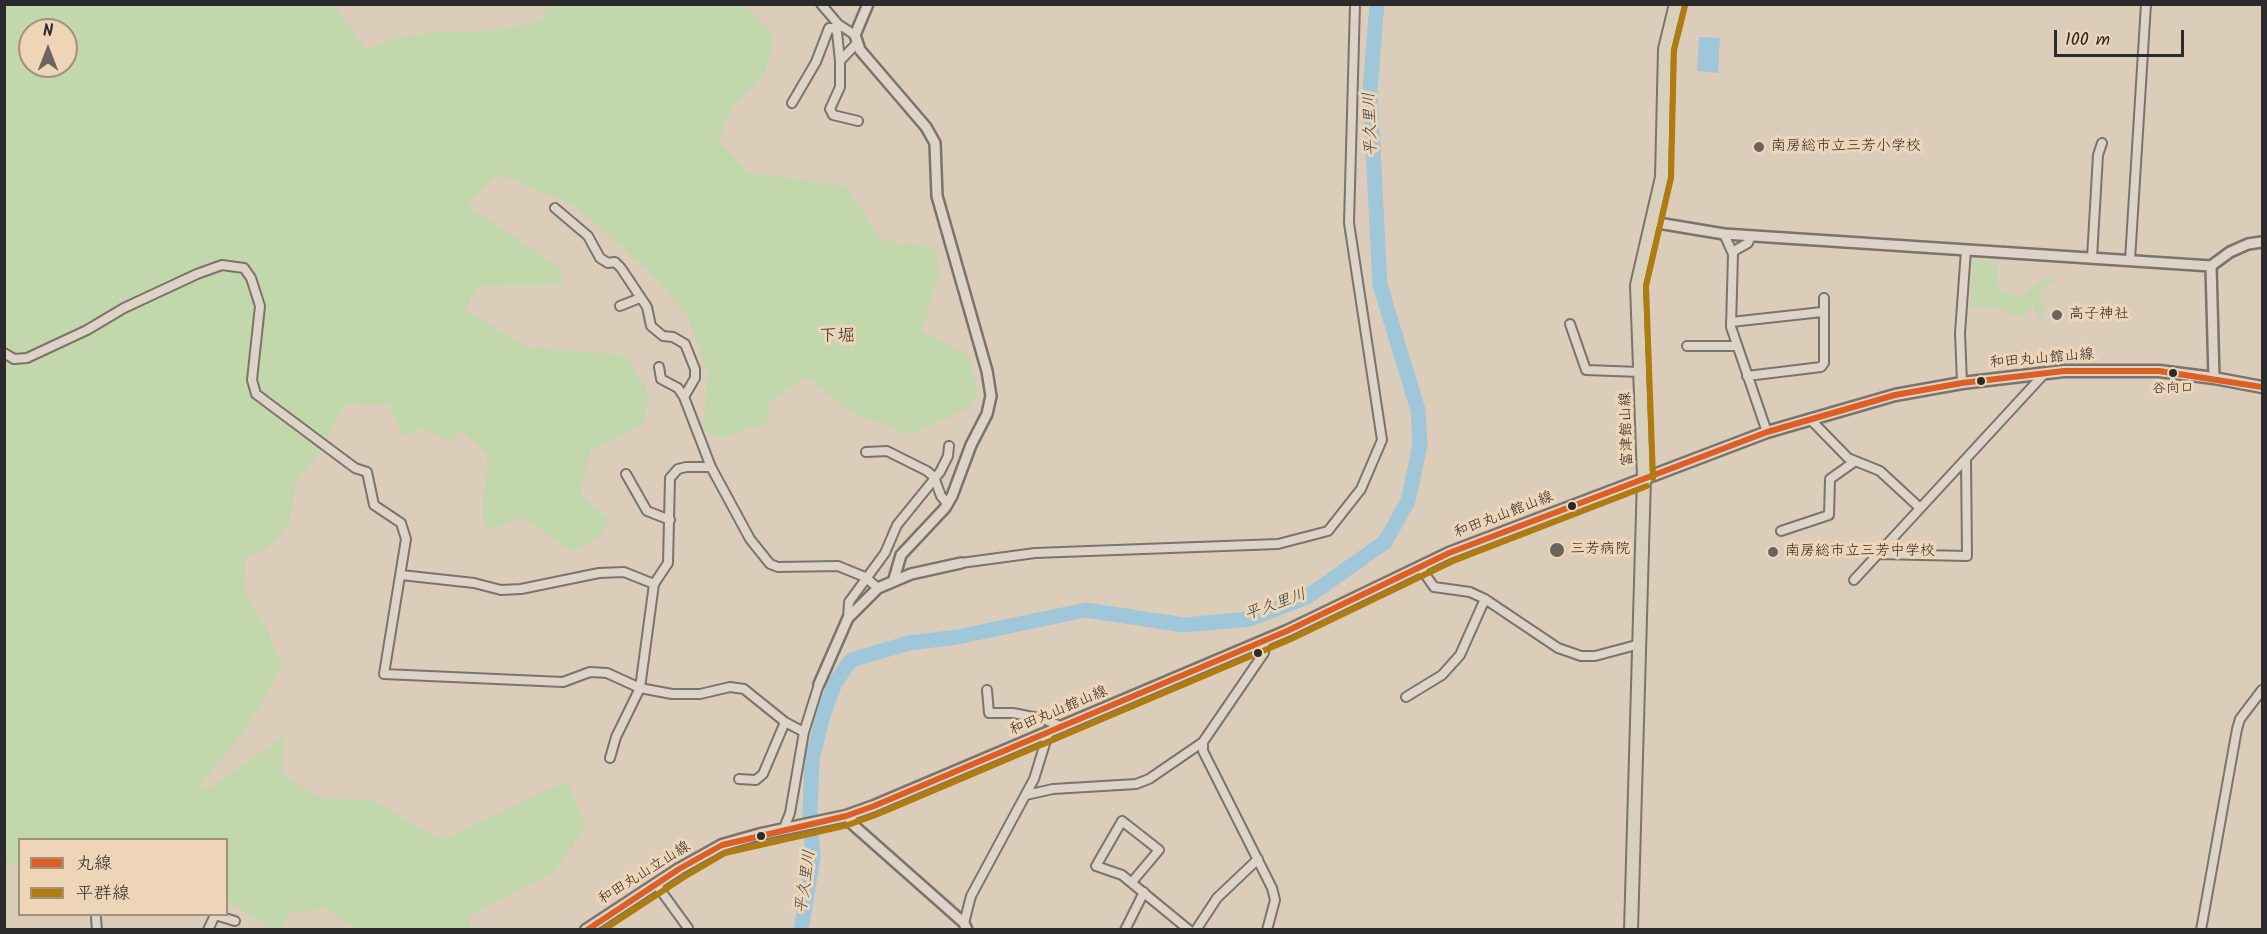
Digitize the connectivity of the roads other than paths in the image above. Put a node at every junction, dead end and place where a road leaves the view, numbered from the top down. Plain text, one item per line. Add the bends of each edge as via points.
1 (821, 4) edge
2 (868, 4) edge
3 (1355, 4) edge
4 (1676, 4) edge
5 (2146, 4) edge
6 (856, 39) junction
7 (840, 61) junction
8 (792, 103) dead end
9 (858, 121) dead end
10 (2102, 144) dead end
11 (555, 208) dead end
12 (1652, 222) junction
13 (1724, 234) junction
14 (1750, 236) junction
15 (2262, 242) edge
16 (1966, 249) junction
17 (1732, 252) junction
18 (2092, 258) junction
19 (2130, 260) junction
20 (2211, 266) junction
21 (640, 298) junction
22 (1824, 298) dead end
23 (620, 306) dead end
24 (1822, 312) junction
25 (1731, 322) junction
26 (1570, 324) dead end
27 (1687, 346) dead end
28 (1736, 346) junction
29 (4, 353) edge
30 (659, 367) dead end
31 (1640, 372) junction
32 (2045, 373) junction
33 (1748, 376) junction
34 (2214, 378) junction
35 (1962, 383) junction
36 (2262, 387) edge
37 (684, 397) junction
38 (1810, 419) junction
39 (1767, 432) junction
40 (948, 446) dead end
41 (866, 452) dead end
42 (1966, 459) junction
43 (1854, 462) junction
44 (711, 467) junction
45 (626, 474) dead end
46 (934, 477) junction
47 (1644, 478) junction
48 (948, 504) junction
49 (1920, 508) junction
50 (670, 520) junction
51 (1781, 531) dead end
52 (1877, 554) junction
53 (962, 563) joint
54 (1420, 567) junction
55 (401, 574) junction
56 (867, 579) junction
57 (894, 579) junction
58 (1854, 580) dead end
59 (654, 584) junction
60 (878, 588) junction
61 (1485, 599) junction
62 (848, 618) junction
63 (1265, 640) junction
64 (1640, 644) junction
65 (819, 684) joint
66 (640, 688) junction
67 (987, 690) dead end
68 (2262, 690) edge
69 (1406, 697) dead end
70 (785, 722) junction
71 (1063, 727) junction
72 (804, 732) junction
73 (1048, 734) junction
74 (1203, 741) junction
75 (610, 758) dead end
76 (739, 779) dead end
77 (1026, 795) junction
78 (848, 815) junction
79 (788, 828) junction
80 (1258, 859) junction
81 (1132, 882) junction
82 (656, 884) junction
83 (1144, 892) junction
84 (214, 916) edge
85 (218, 916) edge
86 (96, 918) dead end
87 (235, 921) dead end
88 (966, 926) edge
89 (688, 928) edge
90 (98, 930) edge
91 (208, 930) edge
92 (586, 930) edge
93 (1125, 930) edge
94 (1189, 930) edge
95 (1196, 930) edge
96 (1267, 930) edge
97 (1631, 930) edge
98 (2201, 930) edge

1 - 6 street
2 - 6 street
3 - 53 street via 1349,223 1382,440 1361,489 1329,531 1278,544 1035,553
4 - 12 main road, 富津館山線 via 1665,48 1664,160
5 - 19 street
6 - 7 street
6 - 48 street via 860,50 926,127 935,143 937,196 987,371 991,396 987,414
7 - 8 street via 837,32 829,28 816,62
7 - 9 street via 840,87 830,109 833,115
10 - 18 street via 2098,155
11 - 21 street via 588,236 600,258 621,268
12 - 13 street
12 - 31 main road, 富津館山線 via 1638,285
13 - 14 street
13 - 17 street
14 - 16 street
14 - 17 street via 1748,243
15 - 20 street via 2230,252
16 - 18 street
16 - 35 street via 1960,333
17 - 25 street
18 - 19 street
19 - 20 street
20 - 34 street
21 - 23 street
21 - 37 street via 647,307 651,326 663,336 685,344 692,357 695,378
22 - 24 street
24 - 25 street
24 - 33 street via 1821,367
25 - 28 street
26 - 31 street via 1586,370
27 - 28 street
28 - 33 street
29 - 55 street via 14,359 27,358 197,274 222,265 243,268 251,278 260,306 252,380 256,394 355,468 367,472 374,505 401,523 406,539
30 - 37 street via 661,379 678,388
31 - 47 main road, 富津館山線
32 - 34 main road, 和田丸山館山線 via 2105,369
32 - 35 main road, 和田丸山館山線
32 - 42 street
33 - 39 street
34 - 36 main road, 和田丸山館山線
35 - 38 main road, 和田丸山館山線 via 1884,398
37 - 44 street
38 - 39 main road, 和田丸山館山線
38 - 43 street
39 - 47 main road, 和田丸山館山線
40 - 46 street via 948,456
41 - 46 street via 887,451
42 - 49 street
42 - 52 street via 1967,556
43 - 49 street via 1880,471
43 - 51 street via 1830,479 1829,515
44 - 50 street via 678,469 670,478
44 - 56 street via 750,539 770,564 838,566
45 - 50 street via 647,511
46 - 48 street
46 - 56 street via 897,525 885,553
47 - 54 main road, 和田丸山館山線
47 - 64 main road, 富津館山線
48 - 57 street via 901,555
49 - 52 street
50 - 59 street via 668,563
52 - 58 street
53 - 57 street
54 - 61 street via 1434,587 1470,592
54 - 63 main road, 和田丸山館山線
55 - 59 street via 501,590 624,572
55 - 66 street via 384,674 563,682 590,672 607,674
56 - 60 street
56 - 62 street via 849,602
57 - 60 street
59 - 66 street
60 - 62 street
61 - 64 street via 1558,648 1581,656
61 - 69 street via 1460,655 1442,675
62 - 65 street
63 - 71 main road, 和田丸山館山線
63 - 74 street via 1264,653
64 - 97 main road, 富津館山線
65 - 72 street
66 - 70 street via 691,694 730,687 744,689
66 - 75 street
67 - 71 street via 989,713 1013,713
68 - 98 street via 2237,729
70 - 72 street
70 - 76 street via 763,774 756,780
71 - 73 main road, 和田丸山館山線
72 - 79 street
73 - 77 street
73 - 78 main road, 和田丸山館山線
74 - 77 street via 1136,784 1053,789
74 - 80 street via 1203,751
77 - 88 street via 972,896
78 - 79 main road, 和田丸山館山線
78 - 88 street via 850,823
79 - 82 main road, 和田丸山立山線 via 722,846
80 - 95 street via 1217,898
80 - 96 street via 1275,900
81 - 81 street via 1096,866 1122,821 1159,850
81 - 83 street
82 - 89 street
82 - 92 main road, 和田丸山立山線
83 - 93 street
83 - 94 street
84 - 91 street
85 - 87 street
86 - 90 street

